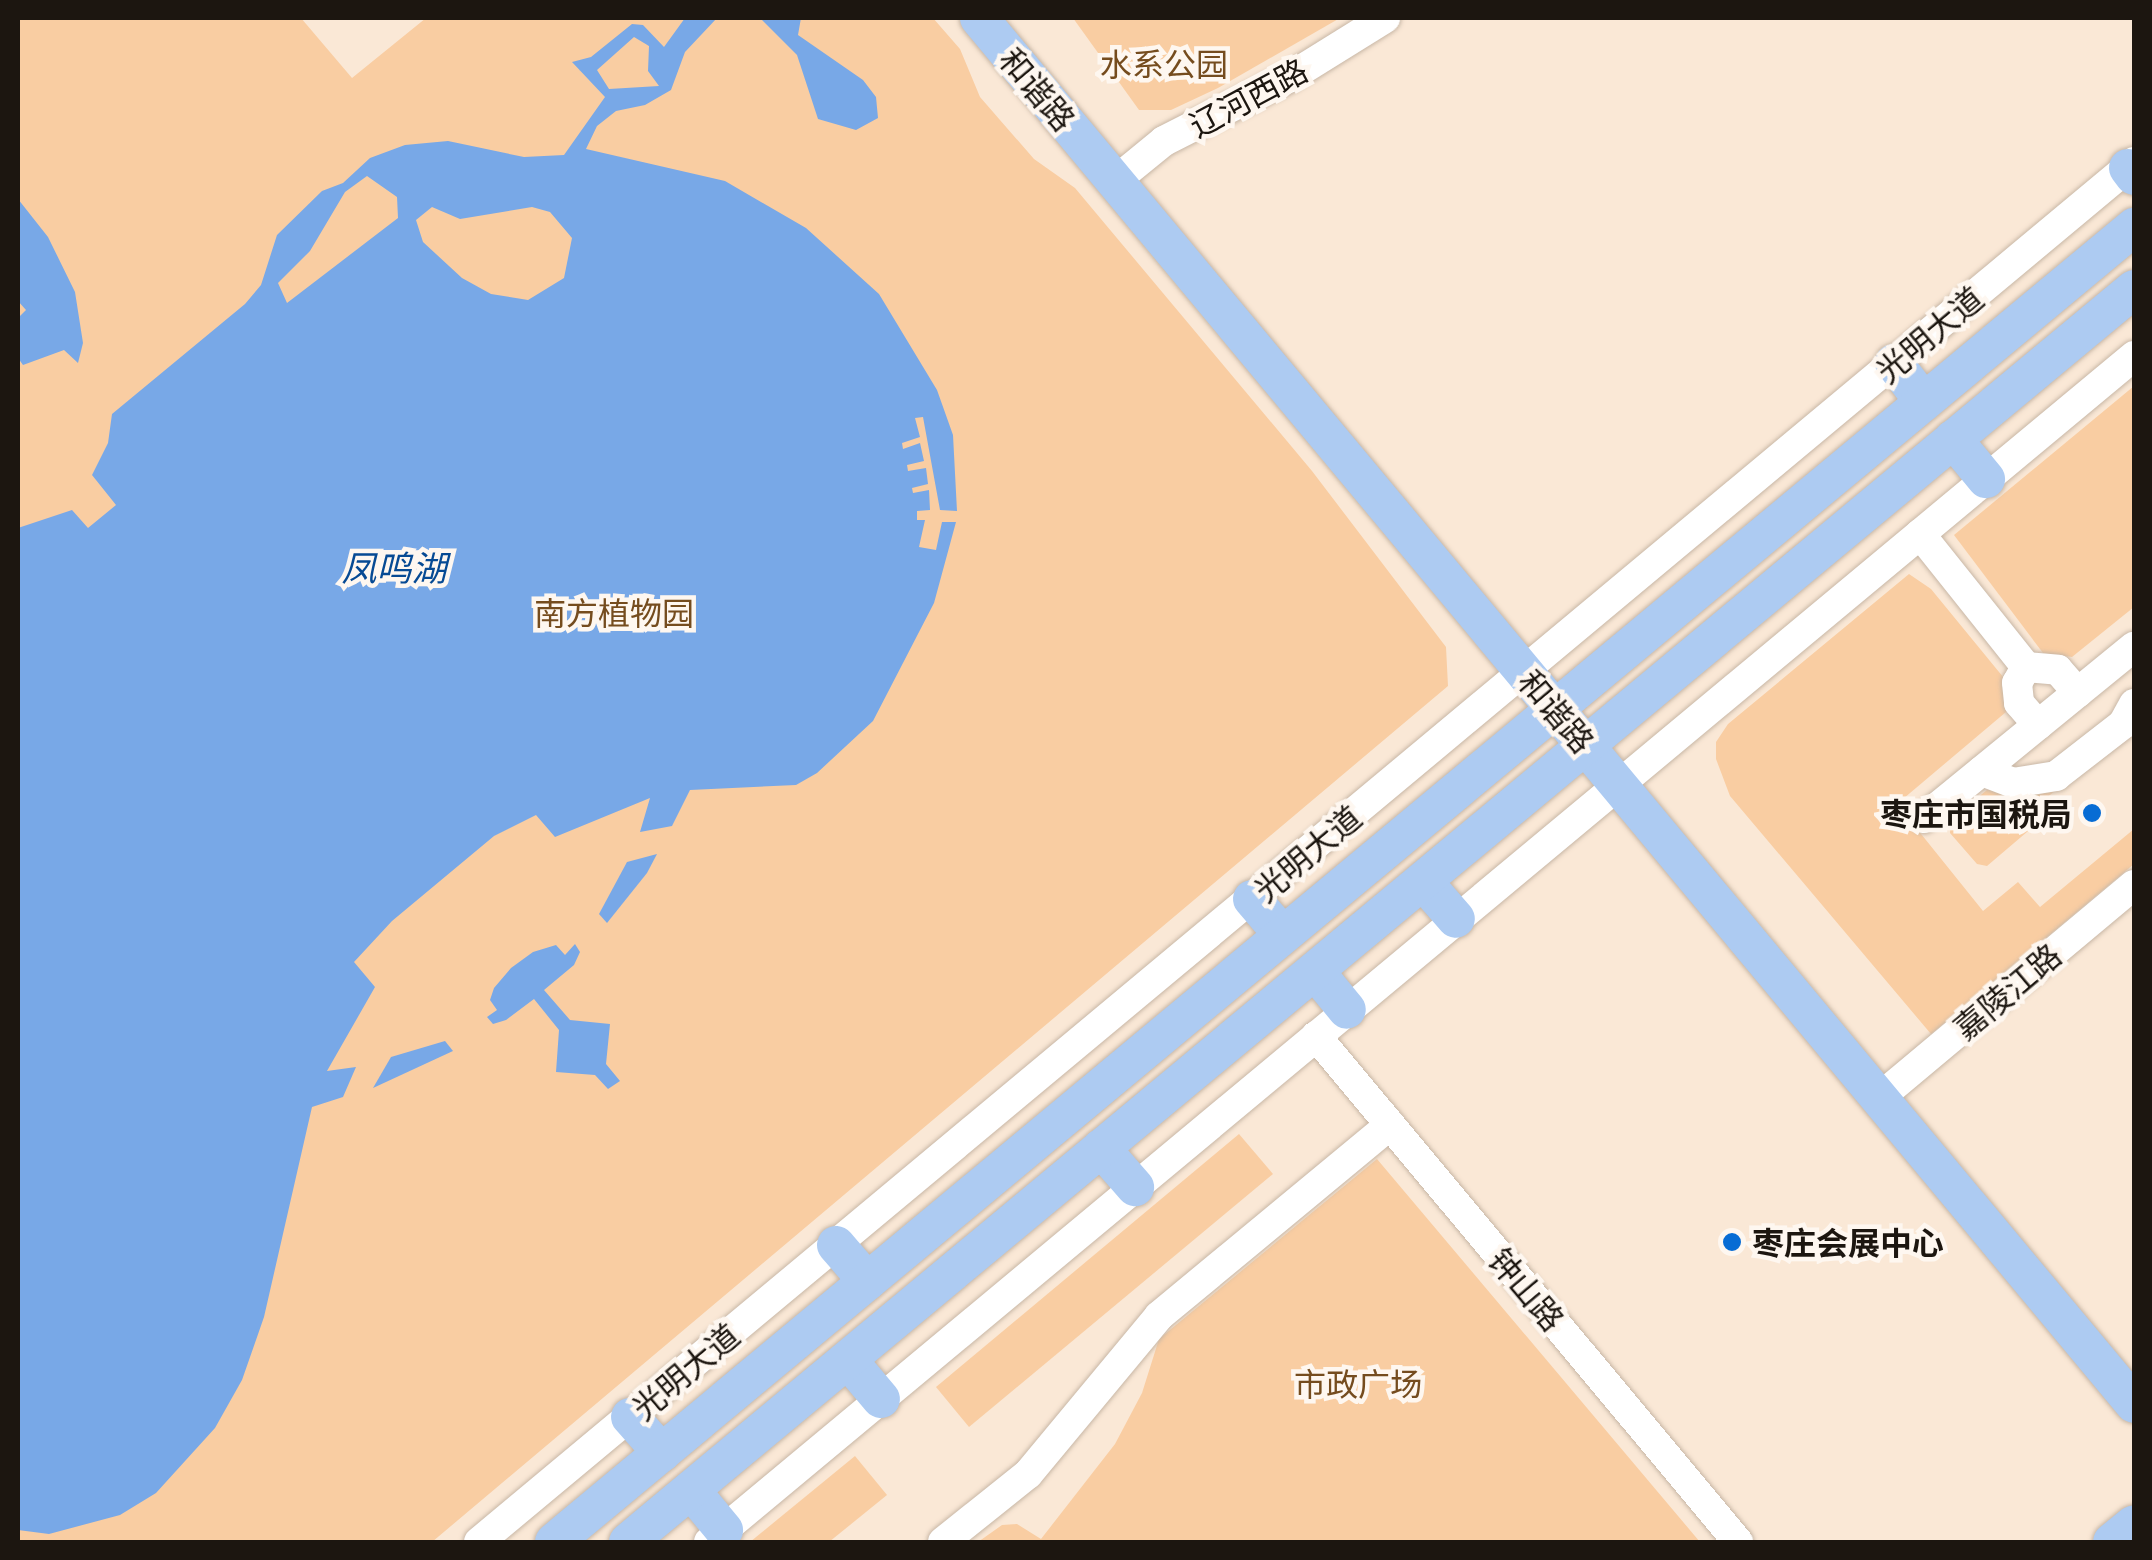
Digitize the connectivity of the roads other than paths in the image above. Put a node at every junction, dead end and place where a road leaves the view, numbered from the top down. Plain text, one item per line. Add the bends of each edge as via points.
1 (978, 18) edge
2 (1010, 18) edge
3 (1385, 18) edge
4 (2132, 168) edge
5 (1124, 173) junction
6 (2134, 228) edge
7 (2134, 289) edge
8 (2134, 356) edge
9 (1894, 363) junction
10 (1924, 402) junction
11 (1954, 439) junction
12 (1986, 479) junction
13 (1920, 534) junction
14 (2133, 654) edge
15 (1533, 664) junction
16 (2026, 667) junction
17 (2078, 693) junction
18 (1563, 700) junction
19 (2134, 704) edge
20 (2038, 725) junction
21 (1594, 738) junction
22 (1982, 771) junction
23 (1627, 777) junction
24 (1924, 818) dead end
25 (1423, 881) junction
26 (2134, 885) edge
27 (1252, 899) junction
28 (1456, 919) junction
29 (1282, 934) junction
30 (1315, 971) junction
31 (1347, 1010) junction
32 (1316, 1036) junction
33 (1888, 1090) junction
34 (1390, 1126) junction
35 (1102, 1148) junction
36 (1135, 1187) junction
37 (836, 1245) junction
38 (867, 1281) junction
39 (848, 1360) junction
40 (2134, 1367) edge
41 (882, 1399) junction
42 (2134, 1404) edge
43 (630, 1416) junction
44 (662, 1453) junction
45 (690, 1490) junction
46 (2134, 1524) edge
47 (716, 1536) edge
48 (479, 1542) edge
49 (554, 1542) edge
50 (628, 1542) edge
51 (942, 1542) edge
52 (1738, 1542) edge
53 (2112, 1542) edge

1 - 5 main road, 和谐路
2 - 5 main road, 和谐路
3 - 5 street, 辽河西路 via 1164,142
4 - 9 street, 光明大道
5 - 15 main road, 和谐路
6 - 10 main road, 光明大道
7 - 11 main road
8 - 12 street
9 - 10 main road
9 - 15 street, 光明大道
10 - 18 main road, 光明大道
11 - 12 main road
11 - 21 main road
12 - 13 street
13 - 16 street
13 - 23 street
14 - 17 street
15 - 18 main road, 和谐路
15 - 27 street, 光明大道
16 - 17 street via 2058,670
16 - 20 street via 2019,702
17 - 20 street
18 - 21 main road, 和谐路
18 - 29 main road, 光明大道
19 - 22 street via 2122,724 2056,776 2013,784
20 - 22 street
21 - 23 main road, 和谐路
21 - 25 main road
22 - 24 street
23 - 28 street
23 - 33 main road, 和谐路
25 - 28 main road
25 - 30 main road
26 - 33 street, 嘉陵江路
27 - 29 main road
27 - 37 street, 光明大道
28 - 31 street
29 - 38 main road, 光明大道
30 - 31 main road
30 - 35 main road
31 - 32 street
32 - 34 street, 钟山路
32 - 36 street
33 - 40 main road, 和谐路
33 - 42 main road, 和谐路
34 - 51 street via 1159,1316 1028,1474
34 - 52 street, 钟山路
35 - 36 main road
35 - 39 main road
36 - 41 street
37 - 38 main road
37 - 43 street, 光明大道
38 - 44 main road, 光明大道
39 - 41 main road
39 - 45 main road
41 - 47 street
43 - 44 main road
43 - 48 street, 光明大道
44 - 49 main road, 光明大道
45 - 47 main road
45 - 50 main road
46 - 53 main road

